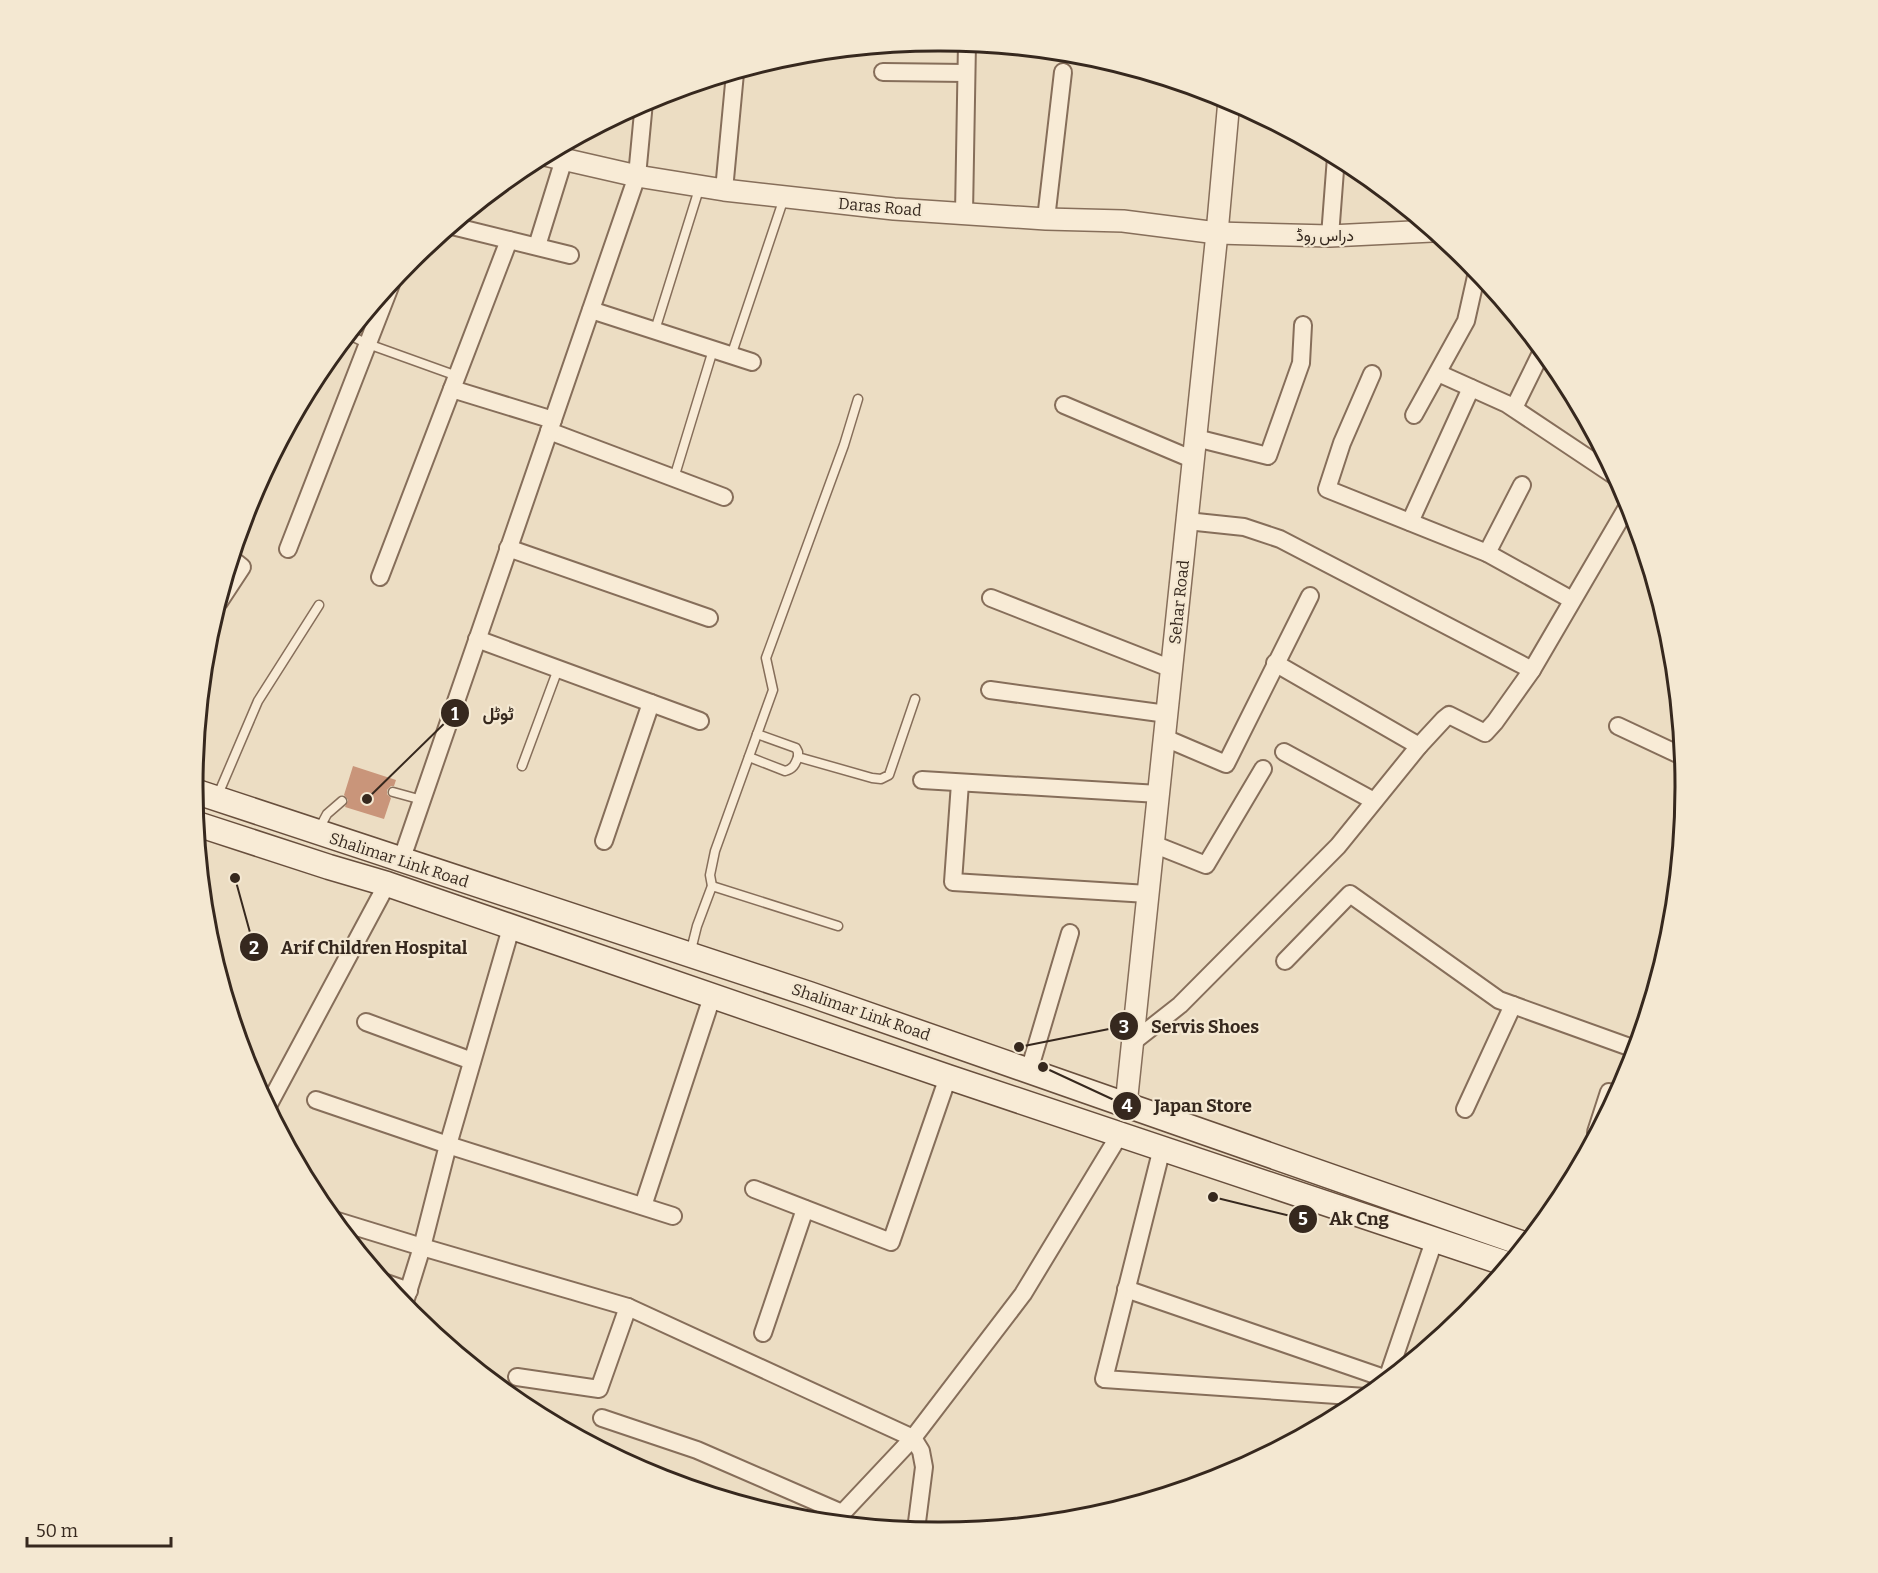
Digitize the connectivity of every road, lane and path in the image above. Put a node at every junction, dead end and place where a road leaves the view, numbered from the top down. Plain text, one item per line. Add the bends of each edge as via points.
1 (967, 52) edge
2 (883, 72) dead end
3 (1063, 72) dead end
4 (966, 73) junction
5 (734, 80) edge
6 (1228, 111) edge
7 (643, 114) edge
8 (558, 158) edge
9 (554, 160) edge
10 (1335, 167) edge
11 (638, 176) junction
12 (700, 186) junction
13 (724, 190) junction
14 (784, 198) junction
15 (964, 213) junction
16 (1046, 219) junction
17 (461, 228) edge
18 (1421, 232) edge
19 (1217, 233) junction
20 (1330, 236) junction
21 (509, 240) junction
22 (537, 246) junction
23 (570, 255) dead end
24 (1475, 283) edge
25 (382, 306) edge
26 (591, 310) junction
27 (1303, 326) dead end
28 (655, 330) junction
29 (356, 338) edge
30 (368, 344) junction
31 (713, 350) junction
32 (731, 356) junction
33 (1538, 360) edge
34 (752, 362) dead end
35 (1438, 373) junction
36 (1372, 374) dead end
37 (454, 382) junction
38 (1471, 388) junction
39 (858, 399) dead end
40 (1064, 405) dead end
41 (1514, 408) junction
42 (1414, 415) dead end
43 (551, 425) junction
44 (1196, 438) junction
45 (1194, 460) junction
46 (1602, 467) edge
47 (674, 478) junction
48 (1522, 485) dead end
49 (724, 496) dead end
50 (1623, 515) edge
51 (1187, 521) junction
52 (1410, 522) junction
53 (508, 548) junction
54 (288, 549) dead end
55 (1487, 553) junction
56 (239, 564) edge
57 (380, 577) dead end
58 (234, 579) edge
59 (1310, 596) dead end
60 (991, 598) dead end
61 (1572, 600) junction
62 (319, 605) dead end
63 (709, 618) dead end
64 (477, 639) junction
65 (1275, 663) junction
66 (558, 669) junction
67 (1172, 669) junction
68 (1532, 670) junction
69 (990, 690) dead end
70 (915, 699) dead end
71 (651, 703) junction
72 (1167, 714) junction
73 (700, 721) dead end
74 (1618, 726) dead end
75 (757, 734) junction
76 (1165, 738) junction
77 (1419, 746) junction
78 (1284, 752) dead end
79 (1674, 752) edge
80 (749, 757) junction
81 (798, 757) junction
82 (522, 766) dead end
83 (1263, 769) dead end
84 (922, 780) dead end
85 (960, 783) junction
86 (393, 792) dead end
87 (203, 794) edge
88 (1159, 794) junction
89 (216, 799) junction
90 (422, 800) junction
91 (342, 801) dead end
92 (1374, 801) junction
93 (205, 826) edge
94 (317, 832) junction
95 (604, 841) dead end
96 (1153, 844) junction
97 (401, 861) junction
98 (387, 884) junction
99 (712, 886) junction
100 (1148, 894) junction
101 (838, 926) dead end
102 (511, 928) junction
103 (1070, 933) dead end
104 (690, 954) junction
105 (1285, 961) dead end
106 (809, 994) junction
107 (712, 997) junction
108 (1513, 1005) junction
109 (366, 1022) dead end
110 (799, 1026) junction
111 (1133, 1042) junction
112 (1627, 1046) edge
113 (472, 1061) junction
114 (1029, 1071) junction
115 (948, 1077) junction
116 (272, 1098) edge
117 (316, 1100) dead end
118 (1126, 1105) junction
119 (1465, 1109) dead end
120 (1120, 1134) junction
121 (448, 1145) junction
122 (1162, 1148) junction
123 (754, 1189) dead end
124 (643, 1206) junction
125 (805, 1209) junction
126 (673, 1216) dead end
127 (348, 1224) edge
128 (1492, 1233) junction
129 (1434, 1241) junction
130 (1517, 1241) edge
131 (422, 1247) junction
132 (1484, 1257) junction
133 (1500, 1262) edge
134 (1126, 1289) junction
135 (408, 1295) edge
136 (628, 1307) junction
137 (763, 1333) dead end
138 (1391, 1366) edge
139 (1379, 1376) edge
140 (517, 1377) dead end
141 (1351, 1396) edge
142 (602, 1418) dead end
143 (913, 1438) junction
144 (824, 1513) edge
145 (843, 1516) edge
146 (917, 1521) edge

1 - 4 street
2 - 4 street
3 - 16 street
4 - 15 street
5 - 13 street
6 - 19 street, Sehar Road
7 - 11 street
8 - 11 street, Daras Road
9 - 22 street
10 - 20 street
11 - 12 street, Daras Road
11 - 26 street
12 - 13 street, Daras Road
12 - 28 lane
13 - 14 street, Daras Road
14 - 15 street, Daras Road
14 - 32 lane
15 - 16 street, Daras Road
16 - 19 street, Daras Road via 1123,221
17 - 21 street
18 - 20 street, دراس روڈ
19 - 20 street, دراس روڈ
19 - 44 street, Sehar Road
21 - 22 street
21 - 37 street
22 - 23 street
24 - 35 street via 1466,321
25 - 30 street
26 - 28 street
26 - 43 street
27 - 44 street via 1301,363 1268,456
28 - 31 street
29 - 30 lane
30 - 37 lane
30 - 54 street
31 - 32 street
31 - 47 lane
32 - 34 street
33 - 41 street
35 - 38 street
35 - 42 street
36 - 52 street via 1327,489
37 - 43 street
37 - 57 street
38 - 41 street
38 - 52 street
39 - 75 lane via 766,658 773,690
40 - 45 street
41 - 46 street
43 - 47 street
43 - 53 street
44 - 45 street, Sehar Road
45 - 51 street, Sehar Road
47 - 49 street
48 - 55 street
50 - 61 street
51 - 67 street, Sehar Road
51 - 68 street via 1244,527 1280,539
52 - 55 street
53 - 63 street
53 - 64 street
55 - 61 street
56 - 58 street via 242,567
59 - 65 street
60 - 67 street
61 - 68 street
62 - 89 lane via 258,701
64 - 66 street
64 - 90 street
65 - 76 street via 1226,764
65 - 77 street
66 - 71 street
66 - 82 lane
67 - 72 street, Sehar Road
68 - 77 street via 1485,733 1449,715
69 - 72 street
70 - 81 lane via 889,775 881,779
71 - 73 street
71 - 95 street
72 - 76 street, Sehar Road
74 - 79 street
75 - 80 lane
75 - 81 lane via 796,748
76 - 88 street, Sehar Road
77 - 92 street
78 - 92 street
80 - 81 lane via 785,771 795,766
80 - 99 lane via 715,851
83 - 96 street via 1206,865
84 - 85 street
85 - 88 street
85 - 100 street via 953,882
86 - 90 lane
87 - 89 main road, Shalimar Link Road
88 - 96 street, Sehar Road
89 - 94 main road, Shalimar Link Road
90 - 97 street
91 - 94 lane via 327,814
92 - 111 street via 1338,846 1180,1005
93 - 98 main road, Shalimar Link Road
94 - 97 main road, Shalimar Link Road
96 - 100 street, Sehar Road
97 - 104 main road, Shalimar Link Road
98 - 102 main road, Shalimar Link Road
98 - 116 street
99 - 101 lane
99 - 104 lane
100 - 111 street, Sehar Road
102 - 107 main road, Shalimar Link Road
102 - 113 street
103 - 114 street
104 - 106 main road, Shalimar Link Road
105 - 108 street via 1350,894 1499,1000
106 - 110 main road
106 - 114 main road, Shalimar Link Road
107 - 110 main road, Shalimar Link Road
107 - 124 street
108 - 112 street
108 - 119 street
109 - 113 street
110 - 115 main road, Shalimar Link Road
111 - 118 street, Sehar Road
113 - 121 street
114 - 118 main road, Shalimar Link Road
115 - 120 main road, Shalimar Link Road
115 - 125 street via 891,1242
117 - 121 street
118 - 128 main road, Shalimar Link Road
120 - 122 main road, Shalimar Link Road
120 - 143 street via 1023,1294
121 - 124 street
121 - 131 street
122 - 129 main road, Shalimar Link Road
122 - 134 street
123 - 125 street
124 - 126 street
125 - 137 street
127 - 131 street
128 - 130 main road, Shalimar Link Road
128 - 132 main road
129 - 132 main road, Shalimar Link Road
129 - 138 street
131 - 135 street
131 - 136 street
132 - 133 main road, Shalimar Link Road
134 - 139 street
134 - 141 street via 1104,1379
136 - 140 street via 599,1389
136 - 143 street
142 - 144 street via 697,1450
143 - 145 street
143 - 146 street via 924,1467

